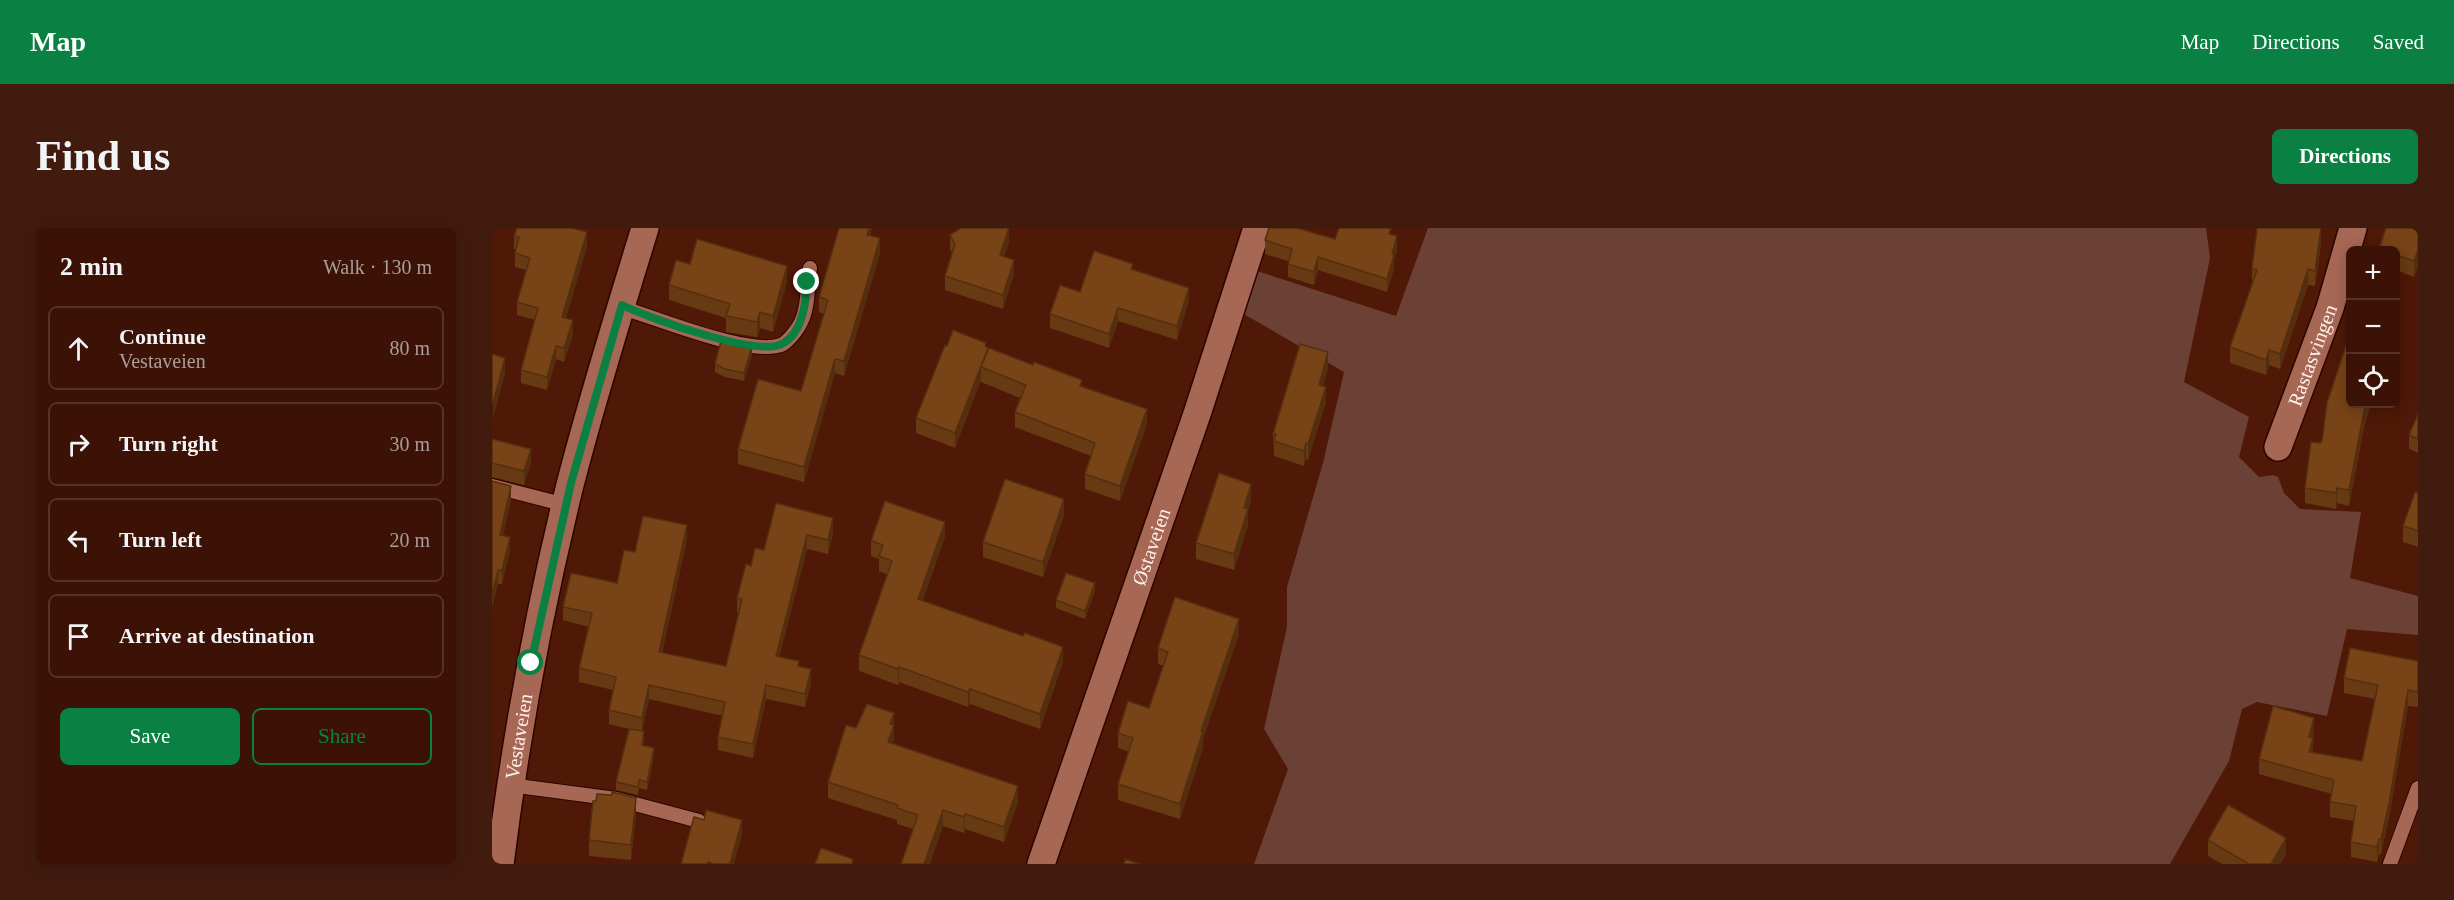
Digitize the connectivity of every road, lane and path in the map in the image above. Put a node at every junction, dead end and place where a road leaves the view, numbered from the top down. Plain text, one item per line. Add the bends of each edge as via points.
1 (645, 228) edge
2 (1257, 228) edge
3 (2353, 228) edge
4 (810, 267) dead end
5 (622, 305) junction
6 (2278, 447) dead end
7 (492, 486) edge
8 (566, 505) junction
9 (510, 784) junction
10 (2418, 788) edge
11 (699, 821) edge
12 (500, 864) edge
13 (1041, 864) edge
14 (2390, 864) edge

1 - 5 street, Vestaveien
2 - 13 street, Østaveien via 1197,414
3 - 6 street, Rastasvingen via 2330,308
4 - 5 lane via 801,322 785,342 769,347 717,338
5 - 8 street, Vestaveien
7 - 8 lane
8 - 9 street, Vestaveien via 537,630
9 - 11 lane via 616,799
9 - 12 street, Vestaveien
10 - 14 lane

